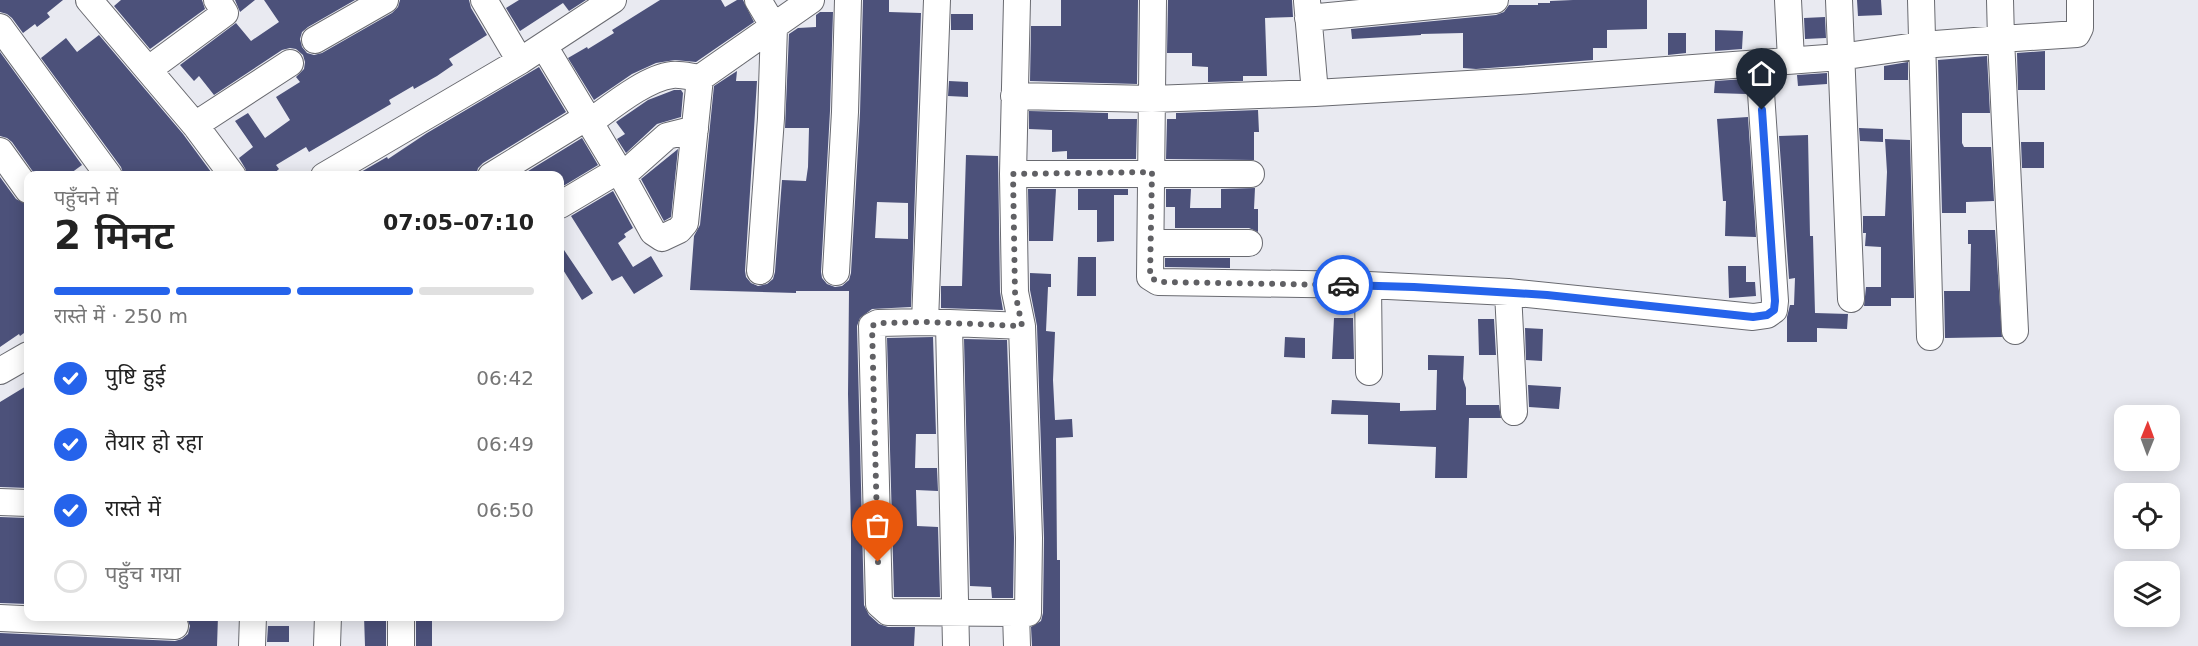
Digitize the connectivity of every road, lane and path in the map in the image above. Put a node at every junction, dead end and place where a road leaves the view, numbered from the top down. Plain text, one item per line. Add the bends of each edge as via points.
1 (217, 0) edge
2 (385, 0) edge
3 (484, 0) edge
4 (613, 0) edge
5 (758, 0) edge
6 (811, 0) edge
7 (848, 0) edge
8 (937, 0) edge
9 (1017, 0) edge
10 (1153, 0) edge
11 (1495, 0) edge
12 (1788, 0) edge
13 (1839, 0) edge
14 (1921, 0) edge
15 (2000, 0) edge
16 (2080, 0) edge
17 (98, 3) edge
18 (1307, 9) edge
19 (0, 27) edge
20 (774, 27) junction
21 (2001, 39) junction
22 (315, 40) dead end
23 (1922, 45) junction
24 (543, 46) junction
25 (1840, 57) junction
26 (1791, 60) junction
27 (520, 61) junction
28 (290, 63) dead end
29 (1759, 63) junction
30 (149, 69) junction
31 (700, 78) junction
32 (1315, 93) junction
33 (1014, 96) junction
34 (1152, 99) junction
35 (589, 120) junction
36 (195, 125) junction
37 (695, 129) junction
38 (0, 151) edge
39 (105, 171) edge
40 (228, 171) edge
41 (333, 171) edge
42 (500, 171) edge
43 (1152, 172) junction
44 (620, 174) junction
45 (1013, 174) junction
46 (1251, 174) dead end
47 (24, 184) edge
48 (564, 203) edge
49 (1151, 243) junction
50 (1249, 243) dead end
51 (760, 271) dead end
52 (836, 272) dead end
53 (1368, 285) junction
54 (1508, 292) junction
55 (1851, 299) dead end
56 (937, 323) junction
57 (1022, 326) junction
58 (2015, 331) dead end
59 (1930, 337) dead end
60 (24, 357) edge
61 (0, 371) edge
62 (1370, 372) dead end
63 (1514, 412) dead end
64 (0, 502) edge
65 (24, 503) edge
66 (954, 613) junction
67 (1016, 613) junction
68 (0, 618) edge
69 (24, 620) edge
70 (44, 621) edge
71 (253, 621) edge
72 (328, 621) edge
73 (401, 621) edge
74 (175, 630) edge
75 (252, 646) edge
76 (327, 646) edge
77 (401, 646) edge
78 (956, 646) edge
79 (1017, 646) edge

1 - 30 street via 225,13
2 - 22 street
3 - 27 street
4 - 24 street
5 - 20 street
6 - 20 street
7 - 52 street
8 - 56 street
9 - 33 street
10 - 34 street
11 - 18 street
12 - 26 street
13 - 25 street
14 - 23 street
15 - 21 street
16 - 21 street via 2077,34
17 - 30 street
18 - 32 street
19 - 39 street
20 - 31 street
20 - 51 street
21 - 23 street
21 - 58 street
23 - 25 street
23 - 59 street
24 - 27 street
24 - 35 street
25 - 26 street
25 - 55 street
26 - 29 street
27 - 41 street
28 - 36 street
29 - 32 street
29 - 54 street via 1774,310 1753,317
30 - 36 street
31 - 35 street via 672,75 648,84
31 - 37 street
32 - 34 street
33 - 34 street
33 - 45 street
34 - 43 street
35 - 42 street
35 - 44 street
36 - 40 street
37 - 44 street via 667,136
37 - 44 street via 685,223 680,230 662,238 653,232
38 - 47 street
43 - 45 street
43 - 46 street
43 - 49 street
44 - 48 street
45 - 57 street via 1015,292
49 - 50 street
49 - 53 street via 1150,277 1158,282
53 - 54 street
53 - 62 street
54 - 63 street
56 - 57 street
56 - 66 street
56 - 66 street via 872,326 879,604 888,612
57 - 67 street via 1028,613
60 - 61 street
64 - 65 street
66 - 67 street
66 - 78 street
67 - 79 street
68 - 69 street
70 - 74 street
71 - 75 street
72 - 76 street
73 - 77 street

